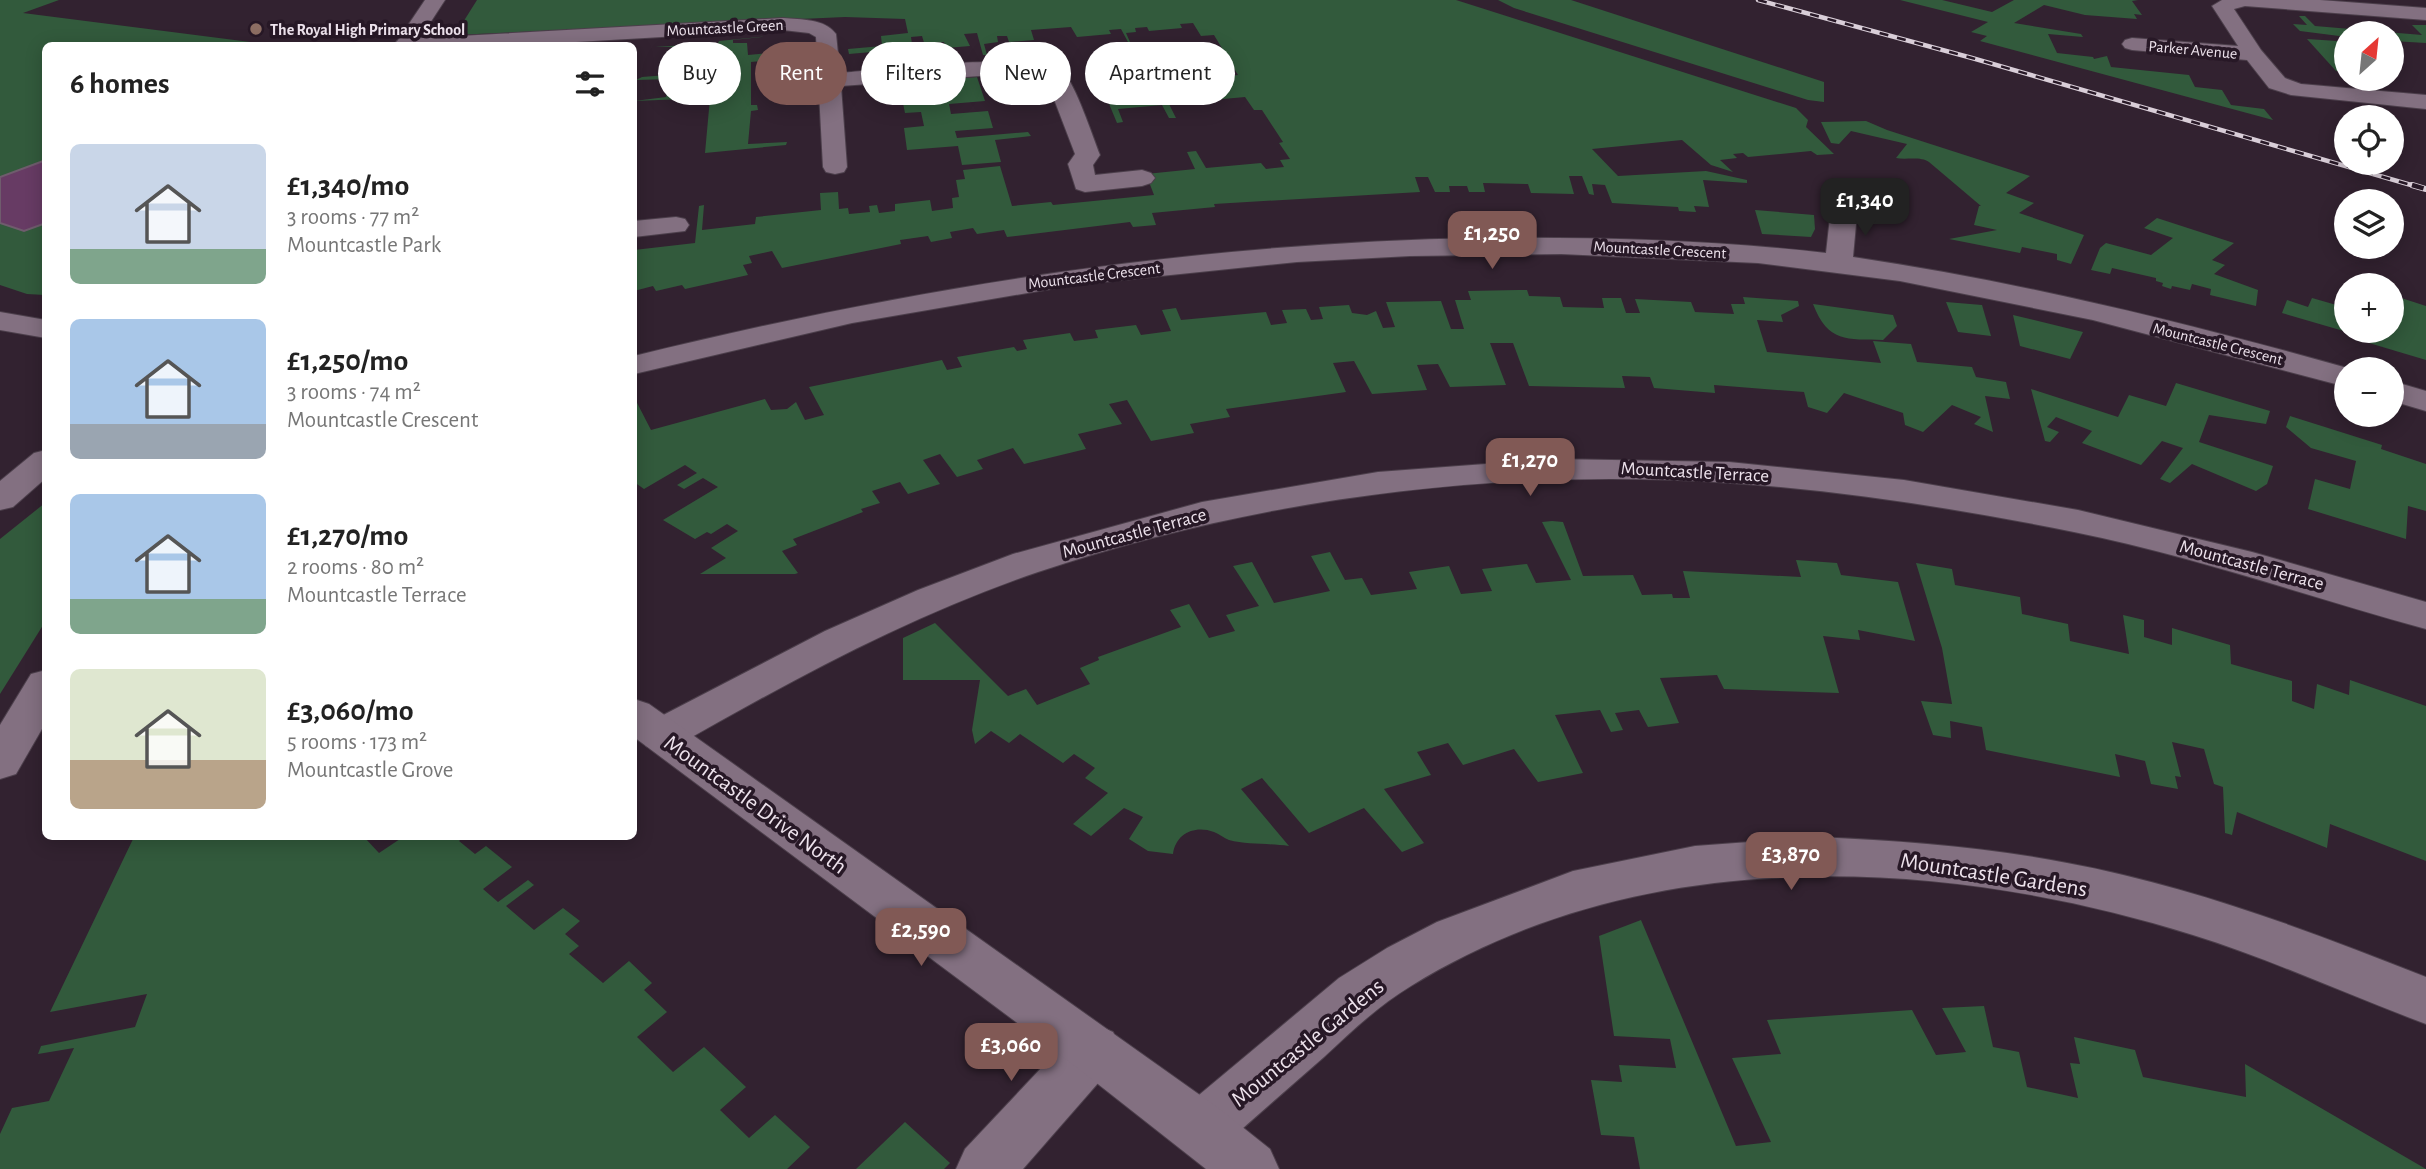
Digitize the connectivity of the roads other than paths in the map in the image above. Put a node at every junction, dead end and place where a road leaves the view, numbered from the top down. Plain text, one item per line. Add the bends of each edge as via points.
1 (435, 0) edge
2 (2426, 14) edge
3 (603, 39) edge
4 (406, 42) edge
5 (504, 42) edge
6 (827, 42) edge
7 (2132, 44) dead end
8 (2253, 54) junction
9 (847, 79) edge
10 (2426, 102) edge
11 (831, 105) edge
12 (835, 167) dead end
13 (1142, 178) dead end
14 (1865, 192) dead end
15 (676, 225) dead end
16 (637, 229) edge
17 (1839, 263) junction
18 (0, 321) edge
19 (42, 328) edge
20 (637, 364) edge
21 (2334, 375) edge
22 (2404, 395) edge
23 (2426, 401) edge
24 (42, 463) edge
25 (0, 499) edge
26 (2426, 616) edge
27 (42, 692) edge
28 (647, 725) edge
29 (0, 762) edge
30 (2426, 1001) edge
31 (1094, 1049) junction
32 (1201, 1129) junction
33 (985, 1169) edge
34 (1250, 1169) edge

1 - 4 street
2 - 8 street, Parker Avenue via 2244,1 2224,5
3 - 5 street, Mountcastle Green
3 - 6 street, Mountcastle Green via 783,24 814,27 826,34
7 - 8 street, Parker Avenue
8 - 10 street, Parker Avenue via 2277,83 2299,90
9 - 13 street via 1021,67 1048,70 1057,78 1088,155 1080,164 1085,184
11 - 12 street, Mountcastle Green
14 - 17 street via 1845,199
15 - 16 street
17 - 20 street, Mountcastle Crescent via 1690,249 1590,246 1301,254 1147,267 989,289 816,321
17 - 21 street, Mountcastle Crescent via 2069,307
18 - 19 street
22 - 23 street
24 - 25 street
26 - 28 street, Mountcastle Terrace via 2199,549 1945,495 1712,470 1577,467 1466,472 1365,482 1254,501 1152,524 1048,555 946,593 742,688
27 - 29 street
28 - 31 street, Mountcastle Drive North
30 - 32 street, Mountcastle Gardens via 2252,933 2072,883 1912,859 1821,855 1746,859 1605,882 1544,900 1454,937 1358,994
31 - 32 street, Mountcastle Drive North
31 - 33 street
32 - 34 street, Mountcastle Drive North

